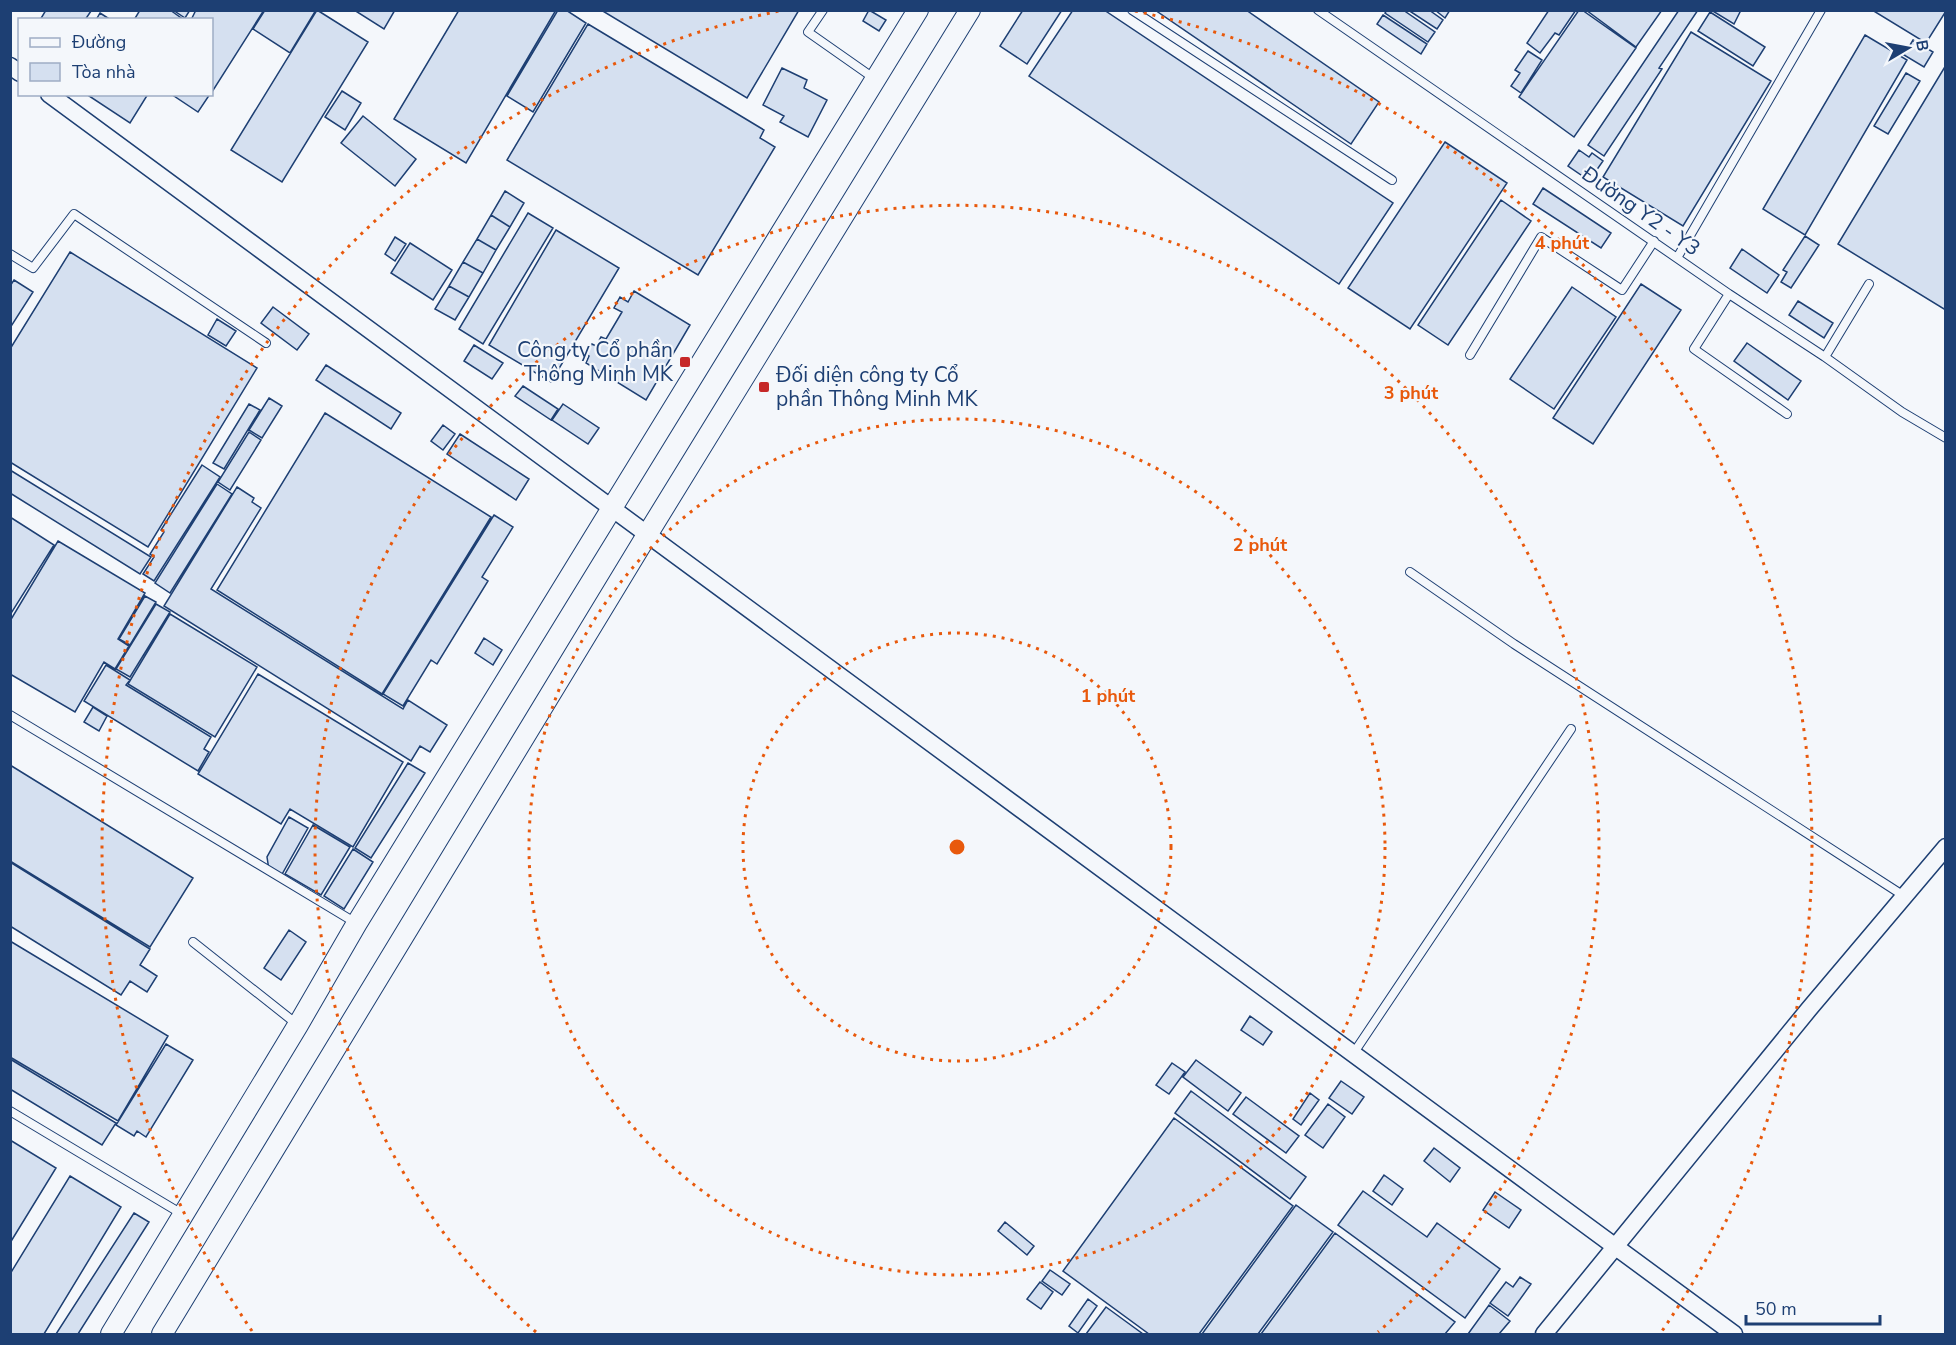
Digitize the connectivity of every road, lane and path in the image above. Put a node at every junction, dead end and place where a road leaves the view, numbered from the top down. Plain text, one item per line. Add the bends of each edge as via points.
1 (823, 10) edge
2 (918, 10) edge
3 (970, 10) edge
4 (1132, 10) edge
5 (1318, 10) edge
6 (1821, 10) edge
7 (875, 79) junction
8 (52, 96) edge
9 (1392, 180) dead end
10 (1654, 242) junction
11 (10, 254) edge
12 (1677, 258) junction
13 (1869, 284) dead end
14 (1729, 294) junction
15 (266, 343) dead end
16 (1470, 356) dead end
17 (1825, 357) junction
18 (1787, 414) dead end
19 (1946, 438) edge
20 (610, 509) junction
21 (646, 535) junction
22 (1410, 572) dead end
23 (10, 716) edge
24 (1571, 729) dead end
25 (1946, 847) edge
26 (1904, 896) junction
27 (357, 923) junction
28 (193, 942) dead end
29 (298, 1025) junction
30 (1353, 1054) junction
31 (10, 1111) edge
32 (183, 1214) junction
33 (1615, 1247) junction
34 (111, 1335) edge
35 (162, 1335) edge
36 (1544, 1335) edge
37 (1734, 1335) edge

1 - 7 lane via 808,32
2 - 7 street
3 - 21 street
4 - 9 lane
5 - 10 lane, Đường Y2 - Y3
6 - 12 lane
7 - 20 street
8 - 20 street
10 - 12 lane, Đường Y2 - Y3
10 - 16 lane via 1622,290 1541,237
11 - 15 lane via 33,268 74,214
12 - 14 lane, Đường Y2 - Y3
13 - 17 lane
14 - 17 lane, Đường Y2 - Y3
14 - 18 lane via 1694,349
17 - 19 lane, Đường Y2 - Y3
20 - 21 street
20 - 27 street
21 - 30 street
21 - 35 street
22 - 26 lane via 1514,644
23 - 27 lane
24 - 30 lane
25 - 26 street
26 - 33 street
27 - 29 street
28 - 29 lane
29 - 32 street
30 - 33 street
31 - 32 lane
32 - 34 street
33 - 36 street
33 - 37 street

